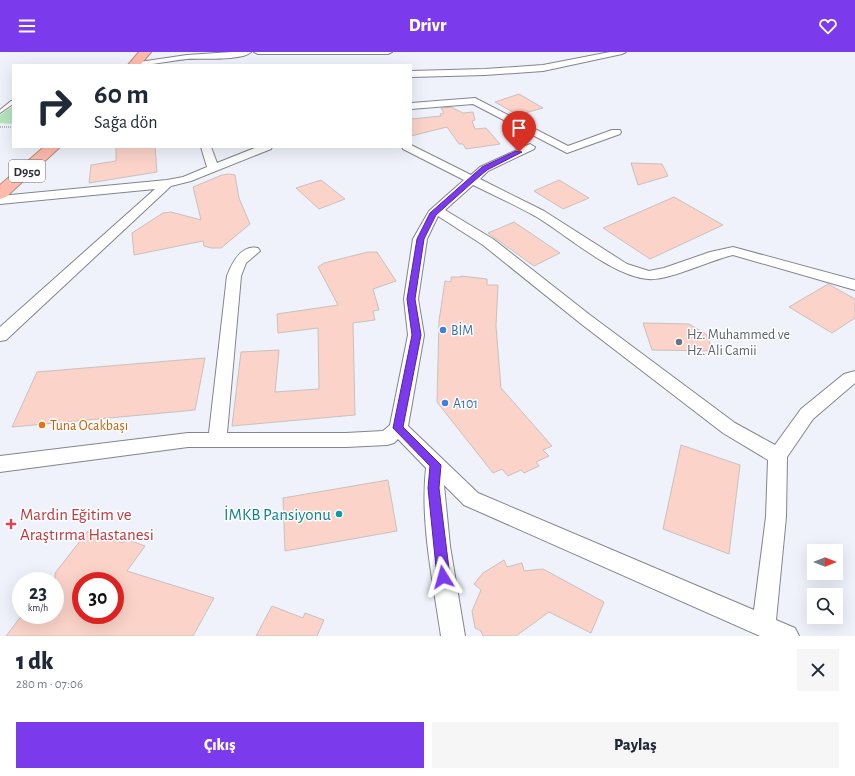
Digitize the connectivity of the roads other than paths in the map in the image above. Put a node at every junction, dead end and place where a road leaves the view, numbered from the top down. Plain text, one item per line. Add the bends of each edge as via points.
1 (145, 52) edge
2 (258, 52) edge
3 (388, 52) edge
4 (622, 52) edge
5 (246, 54) edge
6 (130, 59) edge
7 (393, 60) dead end
8 (145, 64) edge
9 (412, 74) edge
10 (12, 103) edge
11 (412, 106) edge
12 (0, 112) edge
13 (616, 132) dead end
14 (530, 147) dead end
15 (33, 148) edge
16 (52, 148) edge
17 (206, 148) edge
18 (264, 148) edge
19 (409, 148) edge
20 (213, 167) junction
21 (0, 177) edge
22 (472, 180) junction
23 (167, 184) junction
24 (0, 194) edge
25 (0, 200) edge
26 (437, 210) junction
27 (254, 251) dead end
28 (855, 285) edge
29 (0, 336) edge
30 (855, 377) edge
31 (398, 428) junction
32 (217, 440) junction
33 (778, 456) junction
34 (0, 464) edge
35 (436, 465) junction
36 (764, 626) junction
37 (453, 636) edge
38 (787, 636) edge

1 - 6 highway
2 - 3 street
3 - 7 street
4 - 9 street via 543,68
5 - 8 street via 187,57
10 - 12 lane
11 - 13 street via 475,101 567,150
14 - 22 street via 484,169
15 - 21 highway, D950
16 - 24 highway, D950
17 - 20 street
18 - 20 street
19 - 22 street
20 - 23 street via 187,179
22 - 26 street
22 - 28 street via 540,214 622,267 649,275 667,272 733,251
23 - 25 street
23 - 29 street
26 - 31 street via 420,239 411,299 416,335
26 - 33 street via 488,242 729,428
27 - 32 street via 240,261 234,276
30 - 33 street via 850,378 807,414
31 - 32 street via 387,438
31 - 35 street
32 - 34 street via 188,440
33 - 36 street via 776,517
35 - 36 street via 471,499
35 - 37 street via 434,488 439,546
36 - 38 street

